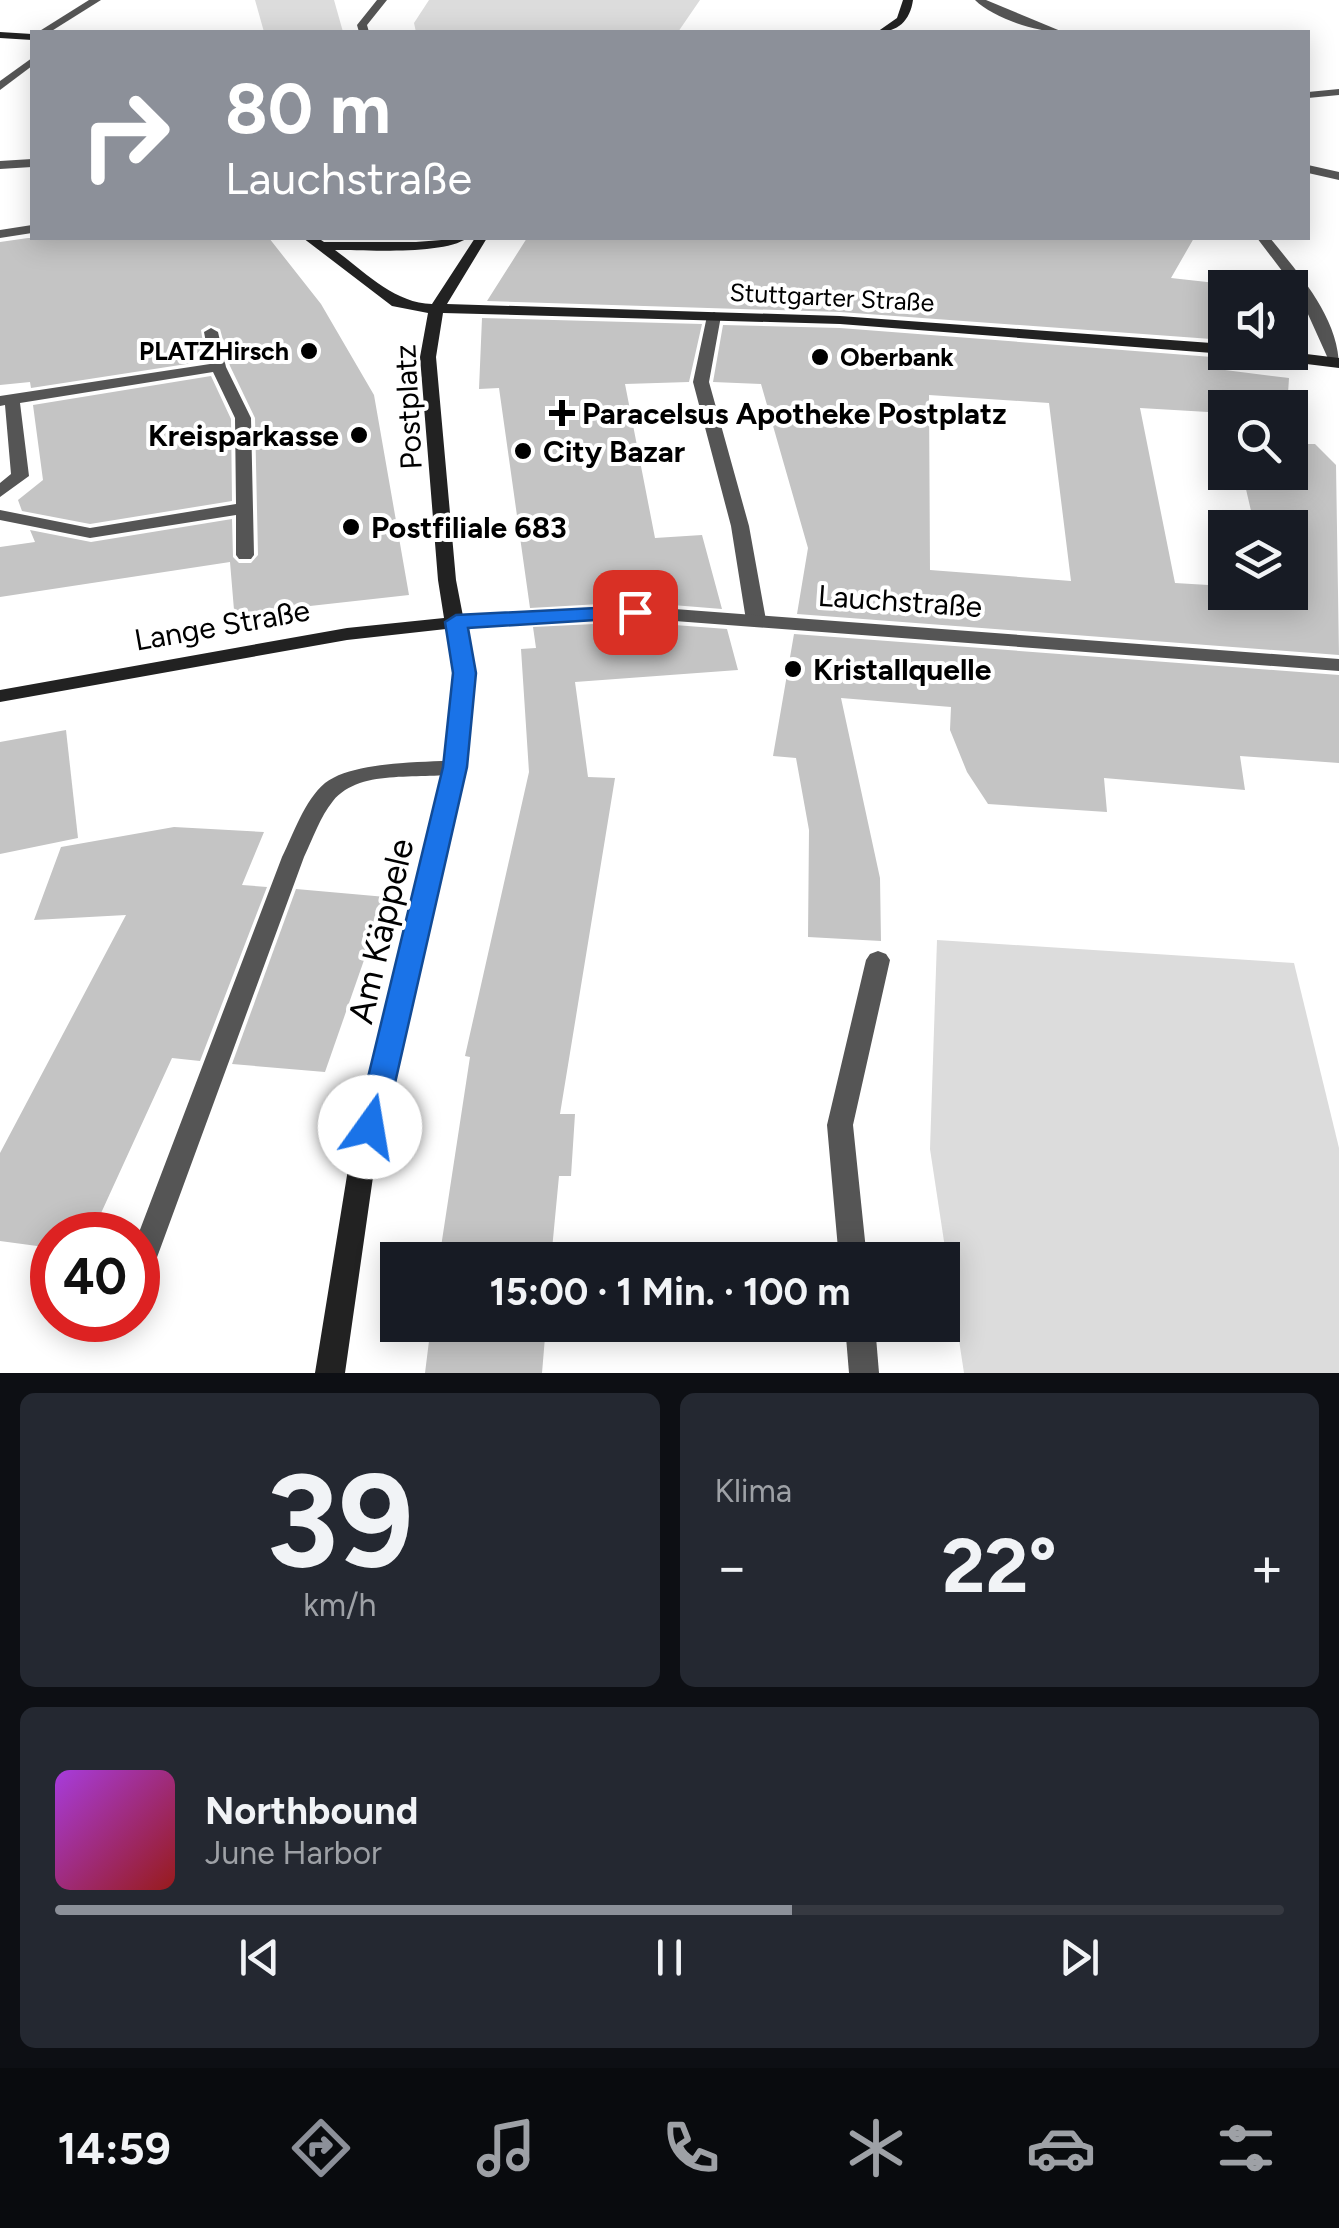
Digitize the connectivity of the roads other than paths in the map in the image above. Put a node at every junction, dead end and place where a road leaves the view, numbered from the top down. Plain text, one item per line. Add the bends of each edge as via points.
1 (96, 0) edge
2 (382, 0) edge
3 (908, 0) edge
4 (980, 0) edge
5 (46, 30) edge
6 (363, 30) edge
7 (886, 30) edge
8 (1052, 30) edge
9 (0, 35) edge
10 (30, 37) edge
11 (30, 63) edge
12 (0, 87) edge
13 (1339, 92) edge
14 (1310, 96) edge
15 (30, 162) edge
16 (0, 165) edge
17 (1310, 170) edge
18 (1339, 176) edge
19 (30, 230) edge
20 (0, 234) edge
21 (480, 240) edge
22 (1265, 240) edge
23 (316, 242) edge
24 (415, 242) edge
25 (436, 310) junction
26 (714, 316) junction
27 (211, 332) dead end
28 (1208, 349) edge
29 (1308, 359) edge
30 (1339, 363) edge
31 (218, 367) junction
32 (6, 400) edge
33 (0, 492) edge
34 (245, 508) junction
35 (0, 515) edge
36 (245, 554) dead end
37 (756, 620) junction
38 (456, 622) junction
39 (1339, 665) edge
40 (0, 696) edge
41 (455, 767) junction
42 (878, 960) dead end
43 (160, 1212) edge
44 (851, 1242) edge
45 (861, 1342) edge
46 (330, 1373) edge
47 (864, 1373) edge

1 - 5 street
2 - 6 street
3 - 7 main road via 900,23
4 - 8 street
9 - 10 main road
11 - 12 street
13 - 14 street
15 - 16 street
17 - 18 street
19 - 20 street
21 - 25 main road, Postplatz
22 - 30 street via 1305,291
23 - 24 main road, Postplatz
23 - 25 main road, Postplatz via 396,302
25 - 26 main road, Stuttgarter Straße
25 - 38 main road, Postplatz via 428,357
26 - 28 main road, Stuttgarter Straße
26 - 37 street via 701,382 740,526
27 - 31 street
29 - 30 main road
31 - 32 street
31 - 34 street via 244,418
32 - 33 street via 20,476
34 - 35 street via 90,532
34 - 36 street
37 - 38 street, Lauchstraße via 635,612
37 - 39 street, Lauchstraße
38 - 40 main road, Lange Straße via 347,634
38 - 41 main road, Am Käppele via 464,673
41 - 43 street via 349,779 316,811
41 - 46 main road, Am Käppele via 362,1163
42 - 44 street via 840,1125
45 - 47 street

